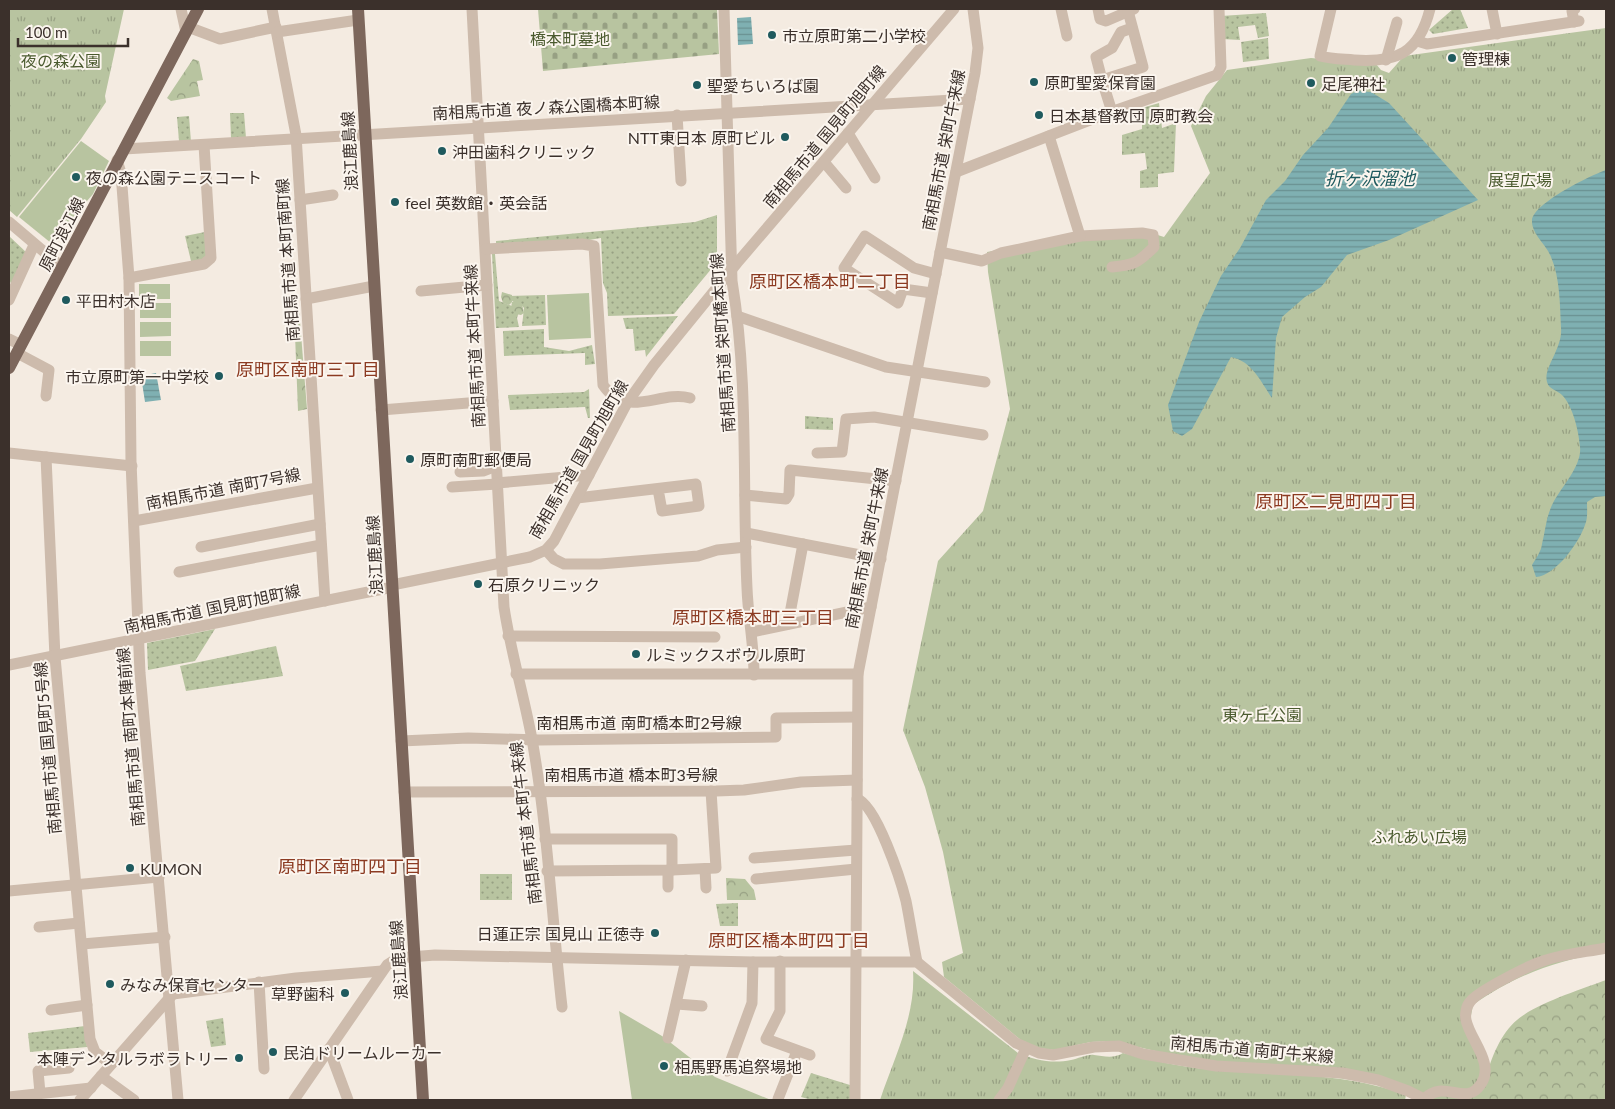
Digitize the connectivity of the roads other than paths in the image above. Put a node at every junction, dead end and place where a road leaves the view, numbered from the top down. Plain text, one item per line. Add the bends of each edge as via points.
1 (181, 9) edge
2 (198, 9) edge
3 (272, 9) edge
4 (472, 9) edge
5 (724, 9) edge
6 (954, 9) edge
7 (973, 9) edge
8 (1061, 9) edge
9 (1098, 9) edge
10 (1219, 9) edge
11 (1331, 9) edge
12 (1430, 9) edge
13 (1492, 9) edge
14 (1575, 9) edge
15 (1131, 10) edge
16 (358, 14) edge
17 (1397, 22) dead end
18 (1132, 28) junction
19 (187, 30) junction
20 (277, 30) junction
21 (1497, 34) junction
22 (1067, 36) dead end
23 (1417, 41) junction
24 (1386, 60) junction
25 (1102, 80) junction
26 (970, 98) junction
27 (872, 105) junction
28 (1112, 112) junction
29 (728, 113) junction
30 (677, 115) junction
31 (478, 127) junction
32 (848, 133) junction
33 (364, 135) junction
34 (1049, 136) junction
35 (296, 138) junction
36 (204, 145) junction
37 (124, 149) junction
38 (117, 160) junction
39 (824, 162) junction
40 (956, 172) junction
41 (876, 178) dead end
42 (681, 181) dead end
43 (846, 188) dead end
44 (333, 194) dead end
45 (300, 200) junction
46 (9, 222) edge
47 (1080, 236) junction
48 (34, 245) junction
49 (486, 249) junction
50 (940, 252) junction
51 (62, 267) junction
52 (1112, 267) dead end
53 (732, 269) junction
54 (936, 274) junction
55 (129, 278) junction
56 (487, 285) junction
57 (374, 286) junction
58 (420, 291) dead end
59 (932, 292) junction
60 (306, 299) junction
61 (9, 300) edge
62 (737, 316) junction
63 (9, 339) edge
64 (19, 349) junction
65 (9, 368) edge
66 (916, 373) junction
67 (985, 382) dead end
68 (46, 396) dead end
69 (690, 398) dead end
70 (493, 401) junction
71 (627, 403) junction
72 (381, 410) junction
73 (907, 423) junction
74 (983, 435) dead end
75 (9, 453) edge
76 (817, 453) dead end
77 (46, 457) junction
78 (132, 466) junction
79 (496, 466) junction
80 (460, 472) dead end
81 (589, 475) junction
82 (896, 481) junction
83 (497, 483) junction
84 (452, 487) dead end
85 (317, 488) junction
86 (658, 489) dead end
87 (745, 495) junction
88 (577, 498) junction
89 (134, 521) junction
90 (320, 524) junction
91 (746, 533) junction
92 (803, 544) junction
93 (321, 545) junction
94 (202, 546) dead end
95 (746, 547) junction
96 (546, 550) junction
97 (881, 560) junction
98 (500, 562) junction
99 (179, 572) dead end
100 (392, 586) junction
101 (324, 602) junction
102 (871, 607) junction
103 (788, 624) junction
104 (752, 632) junction
105 (508, 636) junction
106 (715, 637) dead end
107 (139, 640) junction
108 (55, 657) junction
109 (9, 665) edge
110 (516, 674) junction
111 (858, 674) junction
112 (754, 675) junction
113 (857, 717) junction
114 (532, 740) junction
115 (401, 742) junction
116 (857, 780) junction
117 (540, 791) junction
118 (711, 791) junction
119 (404, 792) junction
120 (857, 799) junction
121 (545, 839) junction
122 (856, 850) junction
123 (754, 858) dead end
124 (705, 869) junction
125 (856, 869) junction
126 (670, 870) junction
127 (548, 871) junction
128 (159, 877) junction
129 (756, 879) dead end
130 (76, 885) junction
131 (668, 887) dead end
132 (706, 888) dead end
133 (9, 891) edge
134 (79, 923) junction
135 (39, 927) dead end
136 (165, 937) junction
137 (82, 944) junction
138 (1606, 948) edge
139 (414, 957) junction
140 (556, 958) junction
141 (686, 960) junction
142 (780, 961) junction
143 (753, 962) junction
144 (856, 962) junction
145 (917, 962) junction
146 (382, 971) junction
147 (259, 982) junction
148 (170, 996) junction
149 (677, 1004) junction
150 (87, 1006) junction
151 (702, 1006) dead end
152 (562, 1007) dead end
153 (51, 1010) dead end
154 (668, 1038) dead end
155 (1026, 1048) junction
156 (329, 1049) junction
157 (797, 1051) junction
158 (810, 1055) dead end
159 (111, 1064) junction
160 (69, 1068) dead end
161 (264, 1069) dead end
162 (727, 1071) dead end
163 (101, 1076) junction
164 (91, 1088) junction
165 (40, 1094) junction
166 (9, 1097) edge
167 (778, 1099) edge
168 (80, 1100) edge
169 (134, 1100) edge
170 (178, 1100) edge
171 (294, 1100) edge
172 (348, 1100) edge
173 (423, 1100) edge
174 (855, 1100) edge
175 (998, 1100) edge
176 (1425, 1100) edge

1 - 19 street
2 - 19 main road, 原町浪江線
3 - 20 street, 南相馬市道 本町南町線
4 - 31 street, 南相馬市道 本町牛来線
5 - 29 street, 南相馬市道 栄町橋本町線
6 - 27 street, 南相馬市道 国見町旭町線
7 - 26 street, 南相馬市道 栄町牛来線 via 978,54
8 - 22 street
9 - 15 street via 1100,19 1106,21
10 - 28 street via 1221,67 1215,76
11 - 24 street via 1320,56
12 - 23 street via 1424,32
13 - 21 street
14 - 21 street via 1572,11 1577,22
15 - 18 street
16 - 20 street
16 - 33 main road, 浪江鹿島線
17 - 24 street
18 - 25 street via 1121,32 1112,48 1096,57
18 - 25 street via 1143,66
19 - 20 street via 220,39
19 - 37 main road, 原町浪江線
20 - 35 street, 南相馬市道 本町南町線
21 - 23 street via 1427,44
23 - 24 street via 1402,54
25 - 28 street
26 - 27 street, 南相馬市道 夜ノ森公園橋本町線
26 - 40 street, 南相馬市道 栄町牛来線
27 - 29 street, 南相馬市道 夜ノ森公園橋本町線
27 - 32 street, 南相馬市道 国見町旭町線
28 - 34 street
29 - 30 street, 南相馬市道 夜ノ森公園橋本町線
29 - 53 street, 南相馬市道 栄町橋本町線
30 - 31 street, 南相馬市道 夜ノ森公園橋本町線
30 - 42 street
31 - 33 street, 南相馬市道 夜ノ森公園橋本町線
31 - 49 street, 南相馬市道 本町牛来線
32 - 39 street, 南相馬市道 国見町旭町線
32 - 41 street
33 - 35 street, 南相馬市道 夜ノ森公園橋本町線
33 - 57 main road, 浪江鹿島線
34 - 40 street
34 - 47 street
35 - 36 street, 南相馬市道 夜ノ森公園橋本町線
35 - 45 street, 南相馬市道 本町南町線
36 - 37 street, 南相馬市道 夜ノ森公園橋本町線
36 - 55 street via 211,258 204,264
37 - 38 main road, 原町浪江線
38 - 51 main road, 原町浪江線
38 - 55 street, 南相馬市道 南町本陣前線 via 121,173
39 - 43 street
39 - 53 street, 南相馬市道 国見町旭町線
40 - 50 street, 南相馬市道 栄町牛来線
44 - 45 street
45 - 60 street, 南相馬市道 本町南町線
46 - 48 street
47 - 50 street via 1001,253 982,261
47 - 52 street via 1153,235 1154,247 1142,260
48 - 51 street
48 - 61 street
49 - 56 street, 南相馬市道 本町牛来線
49 - 71 street via 594,246 603,385
50 - 54 street, 南相馬市道 栄町牛来線
51 - 64 main road, 原町浪江線
53 - 62 street, 南相馬市道 栄町橋本町線
53 - 71 street, 南相馬市道 国見町旭町線 via 672,341
54 - 59 street, 南相馬市道 栄町牛来線
54 - 59 street via 914,268 865,236 844,268 898,303 903,289
55 - 78 street, 南相馬市道 南町本陣前線
56 - 58 street
56 - 70 street, 南相馬市道 本町牛来線
57 - 60 street
57 - 72 main road, 浪江鹿島線
59 - 66 street, 南相馬市道 栄町牛来線
60 - 85 street, 南相馬市道 本町南町線
62 - 66 street via 876,364
62 - 87 street, 南相馬市道 栄町橋本町線
63 - 64 street
64 - 65 main road, 原町浪江線
64 - 68 street via 49,370
66 - 67 street
66 - 73 street, 南相馬市道 栄町牛来線
69 - 71 street
70 - 72 street
70 - 79 street, 南相馬市道 本町牛来線
71 - 81 street, 南相馬市道 国見町旭町線
72 - 100 main road, 浪江鹿島線
73 - 74 street
73 - 76 street via 874,417 846,419 842,452
73 - 82 street, 南相馬市道 栄町牛来線
75 - 77 street
77 - 78 street
77 - 108 street, 南相馬市道 国見町5号線
78 - 89 street, 南相馬市道 南町本陣前線
79 - 80 street via 483,471
79 - 83 street, 南相馬市道 本町牛来線
81 - 83 street
81 - 88 street, 南相馬市道 国見町旭町線
82 - 87 street via 790,470 786,499
82 - 97 street, 南相馬市道 栄町牛来線
83 - 84 street
83 - 98 street, 南相馬市道 本町牛来線
85 - 89 street, 南相馬市道 南町7号線
85 - 90 street, 南相馬市道 本町南町線
86 - 88 street
87 - 91 street, 南相馬市道 栄町橋本町線
88 - 96 street, 南相馬市道 国見町旭町線
89 - 107 street, 南相馬市道 南町本陣前線
90 - 93 street, 南相馬市道 本町南町線
90 - 94 street
91 - 92 street
91 - 95 street, 南相馬市道 栄町橋本町線
92 - 97 street
92 - 103 street
93 - 99 street
93 - 101 street, 南相馬市道 本町南町線
95 - 96 street via 698,556 600,564 564,564
95 - 104 street, 南相馬市道 栄町橋本町線
96 - 98 street, 南相馬市道 国見町旭町線
97 - 102 street, 南相馬市道 栄町牛来線
98 - 100 street, 南相馬市道 国見町旭町線
98 - 105 street, 南相馬市道 本町牛来線
100 - 101 street, 南相馬市道 国見町旭町線
100 - 115 main road, 浪江鹿島線
101 - 107 street, 南相馬市道 国見町旭町線
102 - 103 street
102 - 111 street, 南相馬市道 栄町牛来線
103 - 104 street
104 - 112 street, 南相馬市道 栄町橋本町線
105 - 106 street
105 - 110 street, 南相馬市道 本町牛来線
107 - 108 street, 南相馬市道 国見町旭町線
107 - 128 street, 南相馬市道 南町本陣前線
108 - 109 street, 南相馬市道 国見町旭町線
108 - 130 street, 南相馬市道 国見町5号線
110 - 112 street
110 - 114 street, 南相馬市道 本町牛来線
111 - 112 street
111 - 113 street, 南相馬市道 栄町牛来線
113 - 114 street, 南相馬市道 南町橋本町2号線 via 776,718 776,738
113 - 116 street, 南相馬市道 栄町牛来線
114 - 115 street, 南相馬市道 南町橋本町2号線 via 468,738
114 - 117 street, 南相馬市道 本町牛来線
115 - 119 main road, 浪江鹿島線
116 - 118 street, 南相馬市道 橋本町3号線
116 - 120 street, 南相馬市道 栄町牛来線
117 - 118 street, 南相馬市道 橋本町3号線
117 - 119 street, 南相馬市道 橋本町3号線
117 - 121 street, 南相馬市道 本町牛来線
118 - 124 street via 717,864 716,868
119 - 139 main road, 浪江鹿島線
120 - 122 street, 南相馬市道 栄町牛来線
120 - 145 street via 867,804 888,848 905,900
121 - 126 street via 672,839
121 - 127 street, 南相馬市道 本町牛来線
122 - 123 street
122 - 125 street, 南相馬市道 栄町牛来線
124 - 126 street
124 - 132 street
125 - 129 street
125 - 144 street, 南相馬市道 栄町牛来線
126 - 127 street
126 - 131 street
127 - 140 street, 南相馬市道 本町牛来線
128 - 130 street
128 - 136 street, 南相馬市道 南町本陣前線
130 - 133 street
130 - 134 street, 南相馬市道 国見町5号線
134 - 135 street
134 - 137 street, 南相馬市道 国見町5号線
136 - 137 street
136 - 148 street, 南相馬市道 南町本陣前線
137 - 150 street, 南相馬市道 国見町5号線
138 - 176 street via 1542,961 1470,1001 1466,1021 1485,1067 1482,1083 1472,1093 1461,1095 1434,1091
139 - 140 street
139 - 146 street via 392,961
139 - 173 main road, 浪江鹿島線
140 - 141 street
140 - 152 street, 南相馬市道 本町牛来線
141 - 143 street
141 - 149 street
142 - 143 street
142 - 144 street
142 - 157 street via 780,1010 766,1039
143 - 162 street via 752,1003
144 - 145 street
144 - 174 street, 南相馬市道 栄町牛来線
145 - 155 street, 南相馬市道 南町牛来線 via 1008,1037
146 - 147 street
146 - 156 street
147 - 148 street via 198,989
147 - 161 street
148 - 159 street
148 - 170 street, 南相馬市道 南町本陣前線
149 - 151 street
149 - 154 street
150 - 153 street
150 - 159 street, 南相馬市道 国見町5号線 via 93,1048
155 - 175 street via 1008,1088
155 - 176 street, 南相馬市道 南町牛来線 via 1053,1056 1094,1047 1119,1046 1151,1056 1216,1066 1343,1073 1378,1080 1408,1090
156 - 171 street
156 - 172 street
157 - 158 street
157 - 167 street
159 - 163 street
160 - 165 street via 38,1071
163 - 164 street
163 - 169 street
164 - 165 street
164 - 168 street
165 - 166 street

